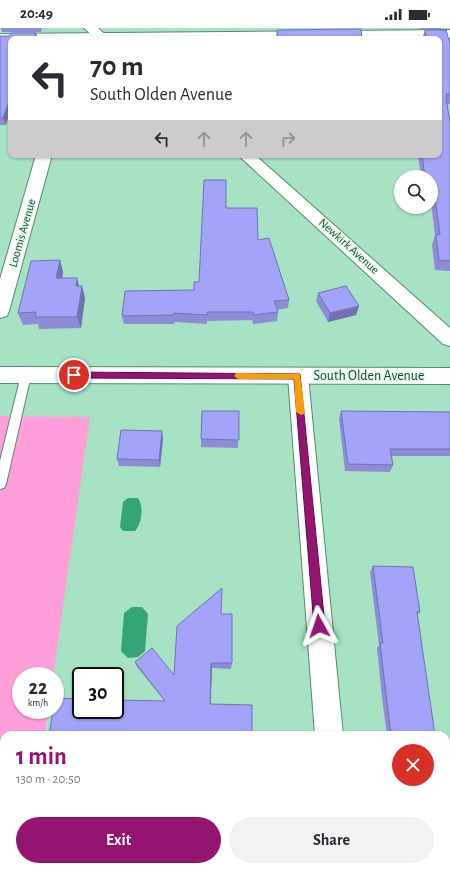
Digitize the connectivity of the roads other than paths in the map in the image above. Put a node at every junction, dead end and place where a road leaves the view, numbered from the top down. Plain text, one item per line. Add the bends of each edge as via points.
1 (90, 28) edge
2 (274, 32) edge
3 (450, 34) edge
4 (79, 35) edge
5 (53, 36) edge
6 (100, 36) edge
7 (160, 36) edge
8 (43, 158) edge
9 (249, 158) edge
10 (0, 311) edge
11 (450, 339) edge
12 (0, 375) edge
13 (26, 375) junction
14 (298, 376) junction
15 (450, 376) edge
16 (0, 484) edge
17 (329, 731) edge

1 - 6 street
2 - 3 street
2 - 7 street
4 - 5 street
8 - 10 street, Loomis Avenue
9 - 11 street, Newkirk Avenue
12 - 13 street, South Olden Avenue
13 - 14 street, South Olden Avenue
13 - 16 lane
14 - 15 street, South Olden Avenue
14 - 17 street

